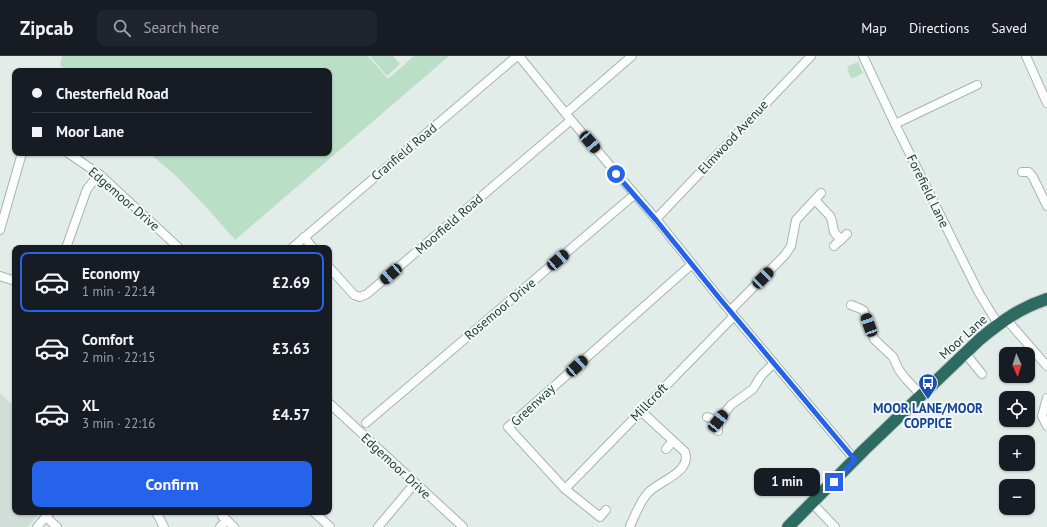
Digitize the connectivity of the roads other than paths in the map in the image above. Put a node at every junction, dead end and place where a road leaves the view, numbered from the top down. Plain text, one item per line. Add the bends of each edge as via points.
1 (518, 56) edge
2 (632, 56) edge
3 (811, 56) edge
4 (863, 56) edge
5 (1026, 56) edge
6 (977, 85) dead end
7 (1047, 103) edge
8 (568, 116) junction
9 (895, 124) junction
10 (21, 156) edge
11 (72, 156) edge
12 (1022, 172) dead end
13 (99, 174) junction
14 (821, 193) dead end
15 (634, 195) junction
16 (815, 200) junction
17 (1047, 206) edge
18 (656, 220) junction
19 (0, 230) edge
20 (848, 234) dead end
21 (304, 237) junction
22 (841, 240) junction
23 (67, 245) edge
24 (176, 245) edge
25 (295, 245) edge
26 (311, 245) edge
27 (834, 246) dead end
28 (691, 265) junction
29 (332, 270) edge
30 (0, 276) edge
31 (12, 279) edge
32 (1047, 299) edge
33 (851, 305) dead end
34 (732, 313) junction
35 (1002, 321) junction
36 (965, 353) junction
37 (774, 363) junction
38 (1047, 366) edge
39 (982, 374) dead end
40 (922, 395) junction
41 (1047, 398) edge
42 (332, 407) edge
43 (641, 411) junction
44 (707, 417) dead end
45 (718, 421) junction
46 (366, 423) dead end
47 (1047, 426) edge
48 (718, 431) dead end
49 (673, 441) junction
50 (666, 449) dead end
51 (855, 460) junction
52 (415, 483) junction
53 (564, 489) junction
54 (812, 503) junction
55 (606, 510) dead end
56 (47, 515) edge
57 (49, 515) edge
58 (158, 515) edge
59 (317, 515) edge
60 (628, 526) edge
61 (36, 527) edge
62 (56, 527) edge
63 (164, 527) edge
64 (220, 527) edge
65 (234, 527) edge
66 (330, 527) edge
67 (378, 527) edge
68 (463, 527) edge
69 (788, 527) edge
70 (835, 527) edge

1 - 8 street
1 - 21 street, Cranfield Road
2 - 8 street
3 - 18 street, Elmwood Avenue
4 - 9 street, Forefield Lane
5 - 7 street
6 - 9 street
8 - 15 street
8 - 29 street, Moorfield Road via 367,294 360,297 354,295
9 - 35 street, Forefield Lane via 979,293
10 - 19 street
11 - 13 street, Edgemoor Drive
12 - 17 street via 1029,172 1033,177
13 - 23 street via 87,189
13 - 24 street, Edgemoor Drive
14 - 16 street, Millcroft
15 - 18 street
15 - 46 street, Rosemoor Drive
16 - 22 street via 830,216 834,232
16 - 34 street, Millcroft via 796,220 791,246 785,256
18 - 28 street
20 - 22 street
21 - 25 street, Cranfield Road
21 - 26 street
22 - 27 street
28 - 34 street
28 - 53 street, Greenway via 508,427
30 - 31 street
32 - 35 highway, Moor Lane via 1020,309
33 - 40 street via 864,311 874,339 893,357 899,370
34 - 37 street
34 - 43 street, Millcroft
35 - 36 highway, Moor Lane
35 - 38 street, Forefield Lane
36 - 39 street
36 - 40 highway, Moor Lane
37 - 45 street via 751,391 731,405
37 - 51 street
40 - 51 highway, Moor Lane
41 - 47 street via 1042,416
42 - 52 street, Edgemoor Drive
43 - 49 street
43 - 53 street, Millcroft
44 - 45 street
45 - 48 street
49 - 50 street
49 - 60 street via 685,452 685,464 671,478 647,494
51 - 54 highway, Moor Lane
52 - 67 street
52 - 68 street, Edgemoor Drive
53 - 55 street via 600,517
54 - 69 highway, Moor Lane
54 - 70 street
56 - 61 street
57 - 62 street
58 - 63 street
59 - 66 street
64 - 65 street via 224,518

